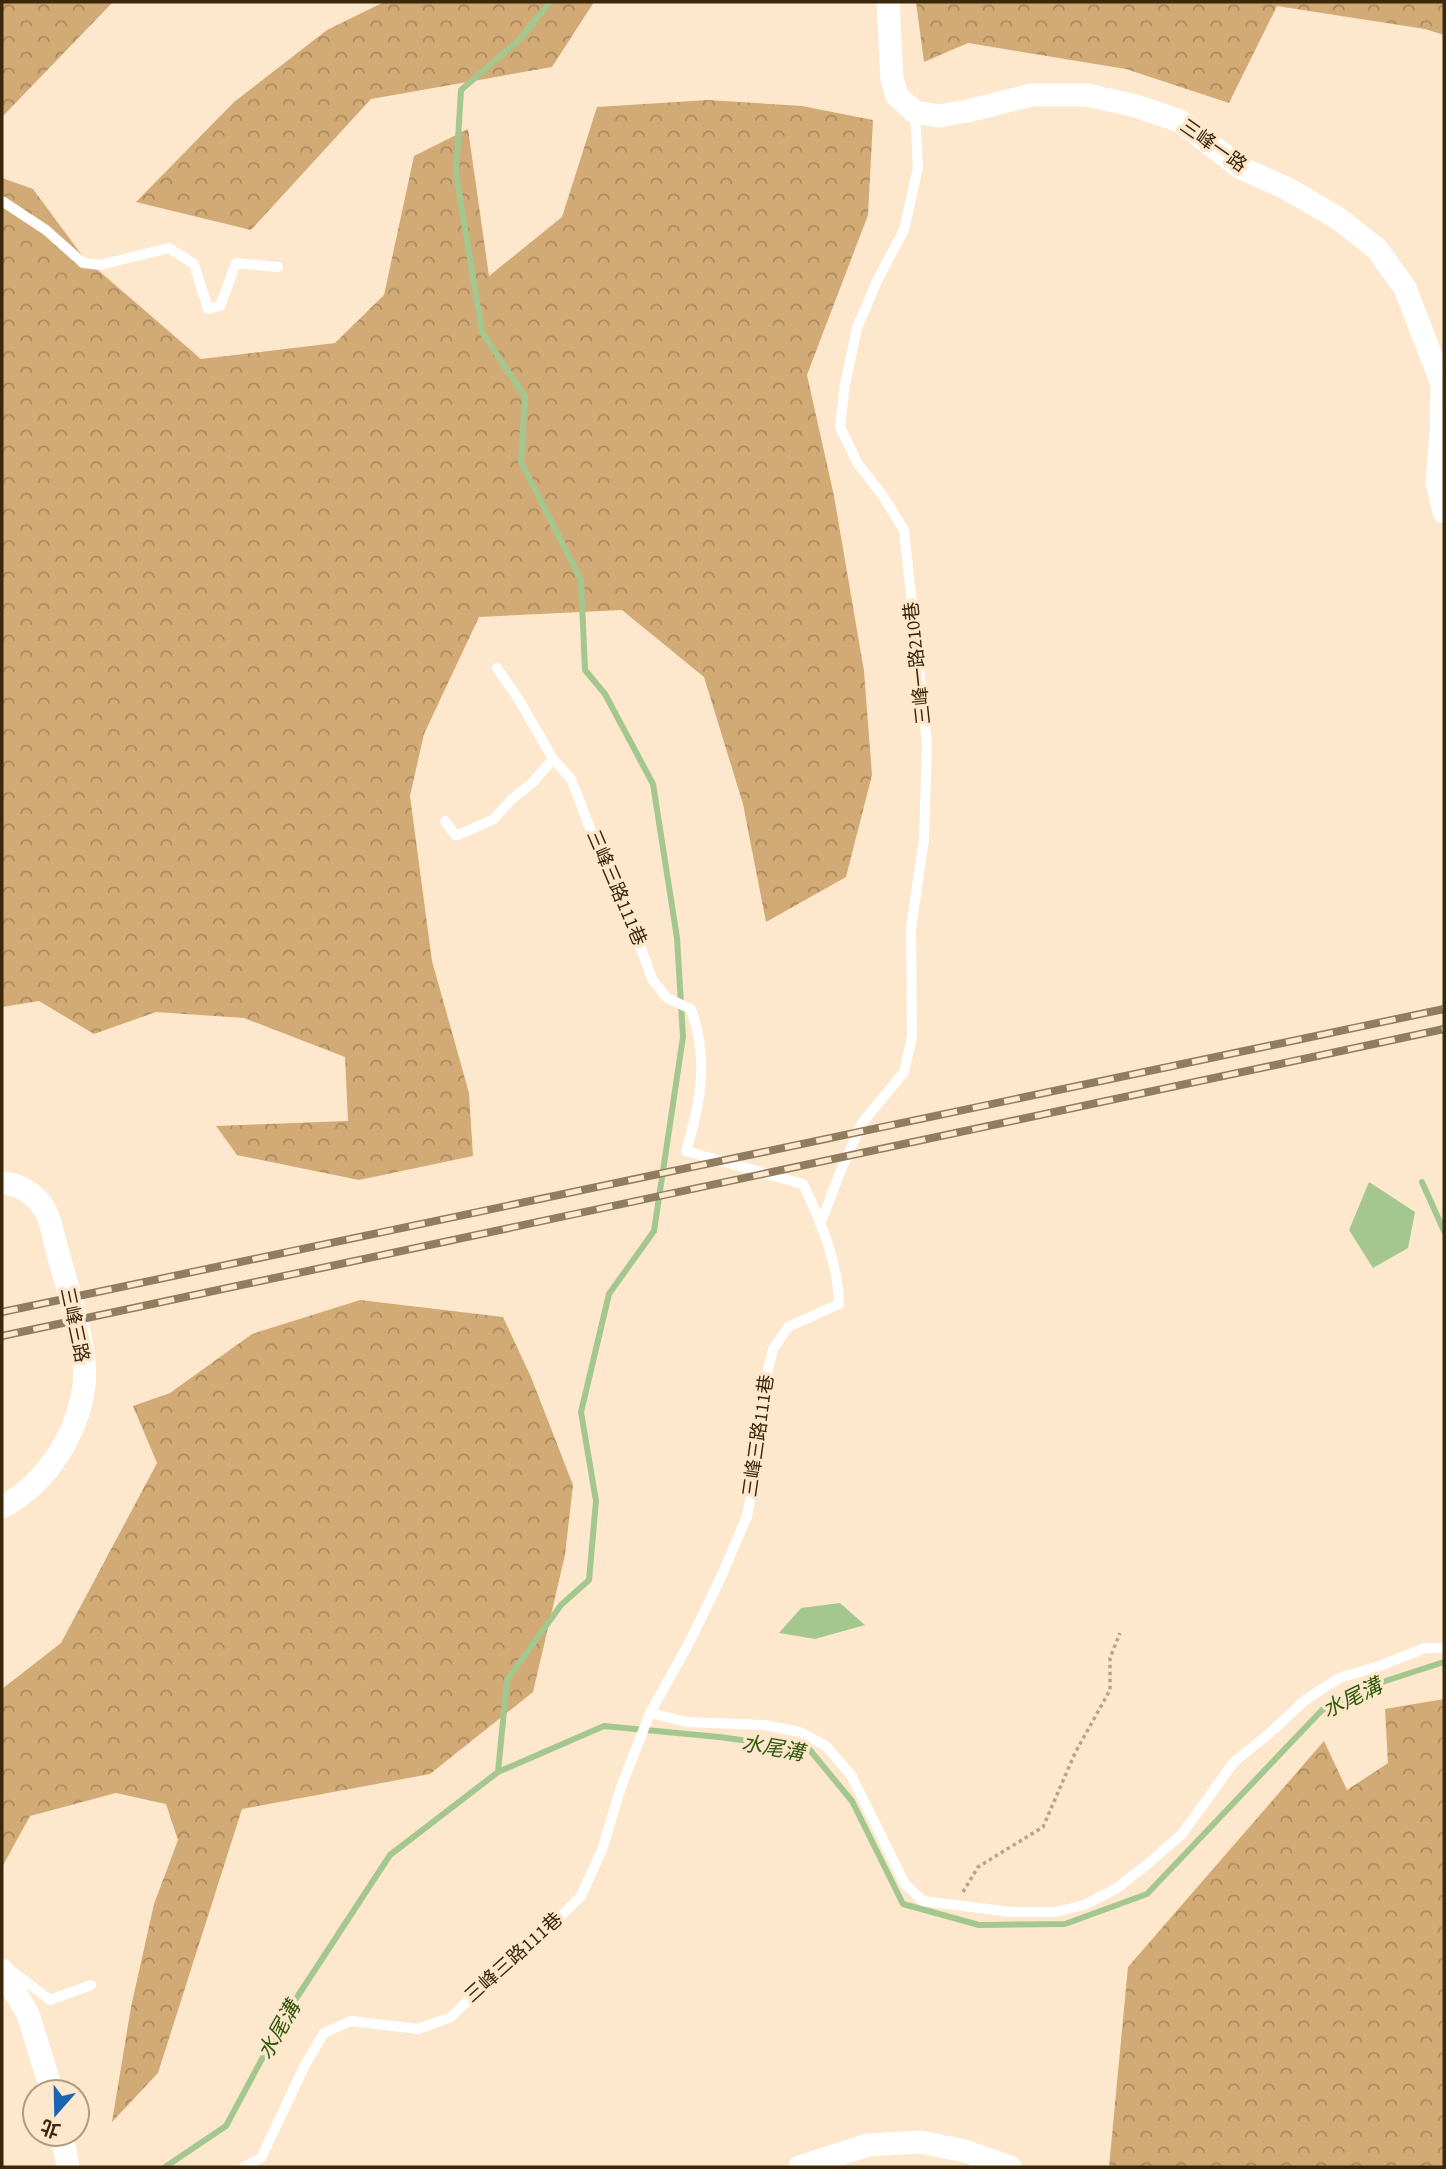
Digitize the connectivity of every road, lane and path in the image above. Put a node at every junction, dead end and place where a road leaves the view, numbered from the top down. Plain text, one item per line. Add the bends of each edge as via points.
1 (888, 2) edge
2 (915, 112) junction
3 (2, 201) edge
4 (278, 267) dead end
5 (1444, 512) edge
6 (497, 668) dead end
7 (553, 759) junction
8 (445, 821) dead end
9 (2, 1183) edge
10 (821, 1222) junction
11 (2, 1507) edge
12 (1120, 1633) dead end
13 (1444, 1648) edge
14 (649, 1715) junction
15 (955, 1905) junction
16 (2, 1963) edge
17 (2, 1970) edge
18 (91, 1985) dead end
19 (48, 2078) edge
20 (65, 2148) edge
21 (68, 2167) edge
22 (244, 2167) edge
23 (800, 2167) edge
24 (1010, 2167) edge

1 - 2 street via 892,79 897,96
2 - 5 street, 三峰一路 via 939,116 1031,95 1087,95 1136,106 1180,121 1241,168 1339,219 1377,249 1405,288 1442,384 1437,482
2 - 10 lane, 三峰一路210巷 via 918,167 904,230 858,328 839,427 858,464 904,530 927,743 924,839 911,928 912,1037 904,1072 862,1123
3 - 4 lane via 46,230 83,263 100,265 169,248 194,264 208,309 220,306 236,263
6 - 7 lane, 三峰三路111巷
7 - 8 lane via 494,819 456,836
7 - 10 lane, 三峰三路111巷 via 571,779 652,979 667,998 691,1009 700,1033 703,1078 686,1151 803,1184
9 - 11 street, 三峰三路 via 28,1191 46,1210 85,1366 77,1419 61,1451 28,1489
10 - 14 lane, 三峰三路111巷 via 838,1280 839,1304 788,1327 773,1349 747,1516 689,1643
12 - 15 path via 1110,1658 1110,1690 1075,1753 1043,1827 978,1867
13 - 15 lane via 1425,1648 1339,1678 1304,1700 1234,1762 1182,1834 1117,1888 1084,1905 1055,1912
14 - 15 lane via 687,1722 764,1725 800,1732 826,1746 851,1775 905,1884 923,1900
14 - 22 lane, 三峰三路111巷 via 581,1896 451,2017 418,2029 351,2021 324,2033 261,2158
16 - 18 lane via 50,2000
17 - 19 street via 28,2014
20 - 21 street
23 - 24 street via 868,2145 921,2142

